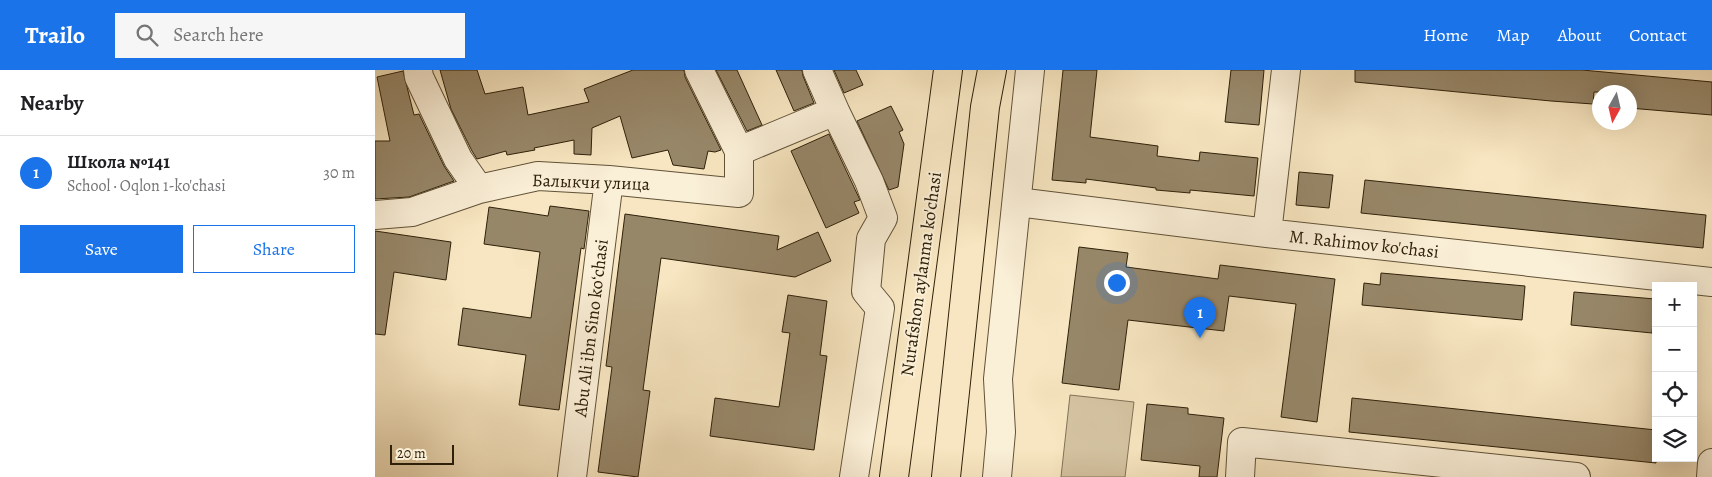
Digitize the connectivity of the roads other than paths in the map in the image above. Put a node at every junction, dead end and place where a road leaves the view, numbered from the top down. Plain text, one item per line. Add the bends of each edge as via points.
1 (418, 70) edge
2 (699, 70) edge
3 (817, 70) edge
4 (948, 70) edge
5 (991, 70) edge
6 (1030, 70) edge
7 (1286, 70) edge
8 (835, 111) junction
9 (739, 151) junction
10 (609, 180) junction
11 (479, 188) junction
12 (1017, 202) junction
13 (375, 215) edge
14 (1267, 233) junction
15 (1712, 282) edge
16 (1712, 464) edge
17 (573, 477) edge
18 (854, 477) edge
19 (894, 477) edge
20 (946, 477) edge
21 (997, 477) edge
22 (1240, 477) edge
23 (1576, 477) edge
24 (1711, 477) edge

1 - 11 street via 458,159
2 - 9 street, Балыкчи улица
3 - 8 street
4 - 19 main road, Nurafshon aylanma ko'chasi
5 - 20 main road
6 - 12 street
7 - 14 street
8 - 9 street
8 - 18 street via 883,218 871,240 866,291 880,308
9 - 10 street, Балыкчи улица via 739,193
10 - 11 street, Балыкчи улица via 538,176
10 - 17 street, Abu Ali ibn Sino koʻchasi
11 - 13 street, Балыкчи улица via 412,212
12 - 14 street, M. Rahimov ko'chasi
12 - 21 street via 998,379 1001,432
14 - 15 street, M. Rahimov ko'chasi
16 - 24 street
22 - 23 street via 1243,442

